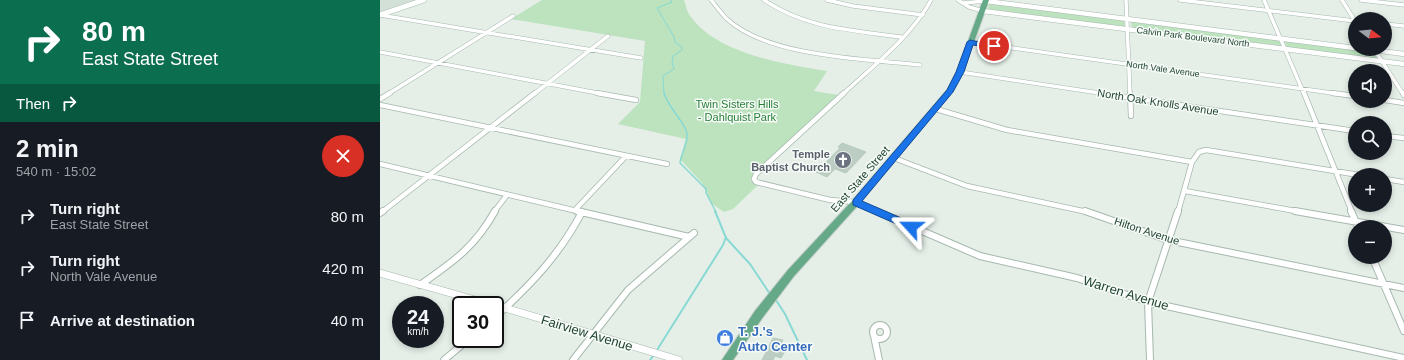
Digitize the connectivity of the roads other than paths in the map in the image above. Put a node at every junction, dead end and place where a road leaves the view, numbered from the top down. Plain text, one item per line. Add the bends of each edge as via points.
1 (424, 0) edge
2 (711, 0) edge
3 (764, 0) edge
4 (827, 0) edge
5 (930, 0) edge
6 (958, 0) edge
7 (1126, 0) edge
8 (1180, 0) edge
9 (1264, 0) edge
10 (1342, 0) edge
11 (1361, 0) edge
12 (986, 1) edge
13 (963, 3) junction
14 (1404, 5) edge
15 (1268, 10) junction
16 (983, 11) junction
17 (1349, 12) edge
18 (923, 14) junction
19 (380, 15) edge
20 (512, 16) dead end
21 (1127, 19) junction
22 (1348, 20) edge
23 (1392, 25) edge
24 (1404, 26) edge
25 (1128, 29) junction
26 (486, 32) junction
27 (608, 36) dead end
28 (901, 37) junction
29 (1280, 38) junction
30 (970, 42) junction
31 (1348, 47) edge
32 (1285, 49) junction
33 (590, 50) junction
34 (380, 52) edge
35 (1392, 52) edge
36 (1404, 54) edge
37 (1378, 56) edge
38 (642, 58) dead end
39 (880, 60) junction
40 (1382, 61) junction
41 (437, 63) junction
42 (1130, 64) junction
43 (1404, 64) edge
44 (920, 65) dead end
45 (960, 72) junction
46 (548, 83) junction
47 (1303, 89) junction
48 (1348, 95) edge
49 (1404, 95) edge
50 (1130, 97) junction
51 (380, 99) edge
52 (636, 100) dead end
53 (1392, 101) edge
54 (1404, 102) edge
55 (380, 105) edge
56 (936, 109) junction
57 (1131, 116) dead end
58 (1318, 126) junction
59 (490, 128) junction
60 (1348, 130) edge
61 (1392, 137) edge
62 (1404, 138) edge
63 (626, 156) junction
64 (894, 158) junction
65 (1192, 162) junction
66 (380, 164) edge
67 (667, 164) dead end
68 (1336, 171) junction
69 (1348, 173) edge
70 (429, 176) junction
71 (1392, 180) edge
72 (1404, 182) edge
73 (1185, 191) junction
74 (507, 194) junction
75 (856, 202) junction
76 (575, 210) junction
77 (582, 212) junction
78 (380, 213) edge
79 (1349, 220) edge
80 (1355, 220) edge
81 (1392, 228) edge
82 (1404, 230) edge
83 (1168, 240) junction
84 (1375, 264) edge
85 (380, 273) edge
86 (1383, 284) junction
87 (420, 285) junction
88 (1404, 288) edge
89 (461, 296) edge
90 (1148, 302) junction
91 (505, 308) joint
92 (1404, 331) edge
93 (593, 335) junction
94 (874, 336) dead end
95 (458, 348) edge
96 (1404, 358) edge
97 (444, 360) edge
98 (573, 360) edge
99 (679, 360) edge
100 (727, 360) edge
101 (879, 360) edge
102 (1150, 360) edge

1 - 19 main road
2 - 39 street via 725,18 736,26 769,42 813,53
3 - 28 street via 775,9 798,19 833,28
4 - 18 street via 853,6
5 - 18 street
6 - 13 street
7 - 21 street
8 - 15 street
9 - 15 street
10 - 17 street
11 - 14 street
12 - 13 street
12 - 16 main road, East State Street
12 - 21 street, Calvin Park Boulevard North
13 - 16 street
15 - 22 street
15 - 29 street
16 - 25 street, Calvin Park Boulevard North
16 - 30 main road, East State Street
18 - 28 street
19 - 26 street
20 - 26 street
21 - 25 street
21 - 29 street, Calvin Park Boulevard North
23 - 24 street
25 - 32 street, Calvin Park Boulevard North
25 - 42 street
26 - 33 street
26 - 41 street
27 - 33 street
28 - 39 street
29 - 31 street, Calvin Park Boulevard North
29 - 32 street
30 - 42 street, North Vale Avenue
30 - 45 main road, East State Street
32 - 40 street, Calvin Park Boulevard North
32 - 47 street
33 - 38 street
33 - 46 street
34 - 41 street
35 - 36 street
37 - 40 street
39 - 44 street
39 - 75 street, Warren Avenue via 756,174 754,179 761,184 830,200
40 - 43 street, Calvin Park Boulevard North
40 - 49 street
41 - 46 street
41 - 51 street
42 - 47 street, North Vale Avenue
42 - 50 street
45 - 50 street, North Oak Knolls Avenue
45 - 56 main road, East State Street
46 - 52 street
46 - 59 street
47 - 48 street, North Vale Avenue
47 - 58 street
50 - 57 street
50 - 58 street, North Oak Knolls Avenue
53 - 54 street
55 - 59 street
56 - 64 main road, East State Street
56 - 65 street via 1007,130
58 - 60 street, North Oak Knolls Avenue
58 - 68 street
59 - 63 street
59 - 70 street
61 - 62 street
63 - 67 street
63 - 76 street
64 - 75 main road, East State Street
64 - 83 street, Hilton Avenue via 973,187 1083,210
65 - 68 street via 1199,152 1206,150
65 - 73 street
66 - 70 street
68 - 69 street
68 - 80 street
70 - 74 street
70 - 78 street
71 - 72 street
73 - 79 street
73 - 83 street
74 - 76 street
74 - 87 street via 498,203 488,225 469,247 452,263
75 - 90 street, Warren Avenue via 980,256 1077,278
75 - 100 main road, East State Street via 791,273
76 - 77 street
77 - 91 street via 570,236 551,263
77 - 93 street via 691,235 628,290
81 - 82 street
83 - 86 street, Hilton Avenue
83 - 90 street
84 - 86 street
85 - 87 street, Fairview Avenue
86 - 88 street, Hilton Avenue
86 - 92 street
87 - 89 street, Fairview Avenue
90 - 96 street, Warren Avenue
90 - 102 street
91 - 93 street, Fairview Avenue
93 - 98 street
93 - 99 street, Fairview Avenue
94 - 101 street
95 - 97 street

